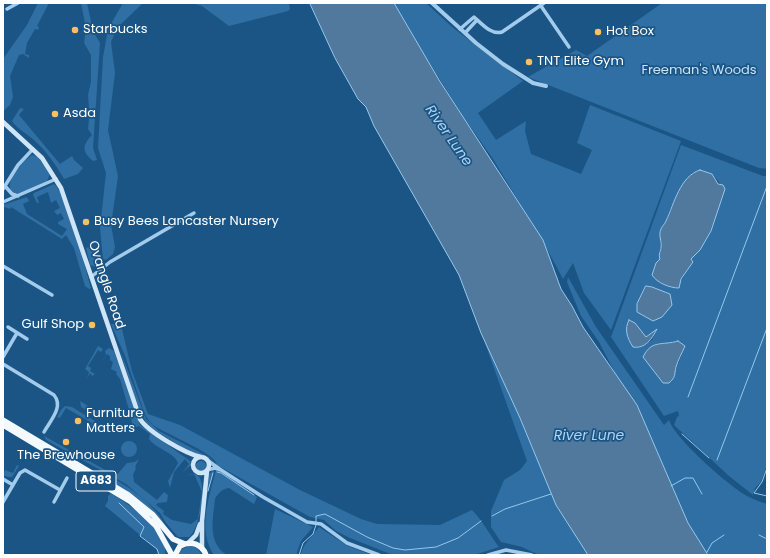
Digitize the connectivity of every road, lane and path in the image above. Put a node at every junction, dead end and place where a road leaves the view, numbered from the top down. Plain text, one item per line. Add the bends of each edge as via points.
1 (18, 3) edge
2 (432, 3) edge
3 (542, 4) edge
4 (7, 9) dead end
5 (477, 20) junction
6 (460, 29) junction
7 (465, 33) junction
8 (569, 46) dead end
9 (546, 86) dead end
10 (3, 122) edge
11 (34, 148) junction
12 (56, 179) junction
13 (4, 188) edge
14 (18, 196) junction
15 (3, 202) edge
16 (194, 213) dead end
17 (3, 266) edge
18 (91, 277) junction
19 (52, 295) dead end
20 (8, 328) dead end
21 (17, 334) junction
22 (27, 339) dead end
23 (3, 357) edge
24 (3, 364) edge
25 (3, 420) edge
26 (3, 426) edge
27 (44, 432) dead end
28 (186, 452) junction
29 (201, 457) junction
30 (207, 460) junction
31 (194, 464) junction
32 (222, 470) junction
33 (207, 471) junction
34 (198, 472) junction
35 (67, 478) dead end
36 (3, 479) edge
37 (13, 485) junction
38 (60, 490) junction
39 (204, 493) junction
40 (3, 502) edge
41 (54, 502) dead end
42 (202, 521) junction
43 (186, 544) junction
44 (205, 553) edge
45 (173, 555) edge
46 (379, 555) edge
47 (488, 555) edge
48 (532, 555) edge

1 - 4 street
2 - 6 street
3 - 5 street via 502,32 496,33
3 - 8 street
5 - 6 street via 471,18
5 - 7 street
6 - 7 street
7 - 9 street via 519,75 533,83
10 - 11 main road, Ovangle Road
11 - 12 main road, Ovangle Road
11 - 13 street via 18,165
12 - 14 street
12 - 18 main road, Ovangle Road via 70,210
13 - 14 street
14 - 15 street
16 - 18 street via 110,262
17 - 19 street
18 - 28 main road, Ovangle Road via 140,419 153,432
20 - 21 street
21 - 22 street
21 - 23 street
24 - 27 street via 57,399 58,407
25 - 43 highway, A683 via 127,494 153,515 173,539
26 - 45 highway, A683 via 131,502 156,526
28 - 29 main road, Ovangle Road
28 - 31 main road, Ovangle Road
29 - 30 main road
29 - 31 main road via 195,460
30 - 32 street
30 - 33 main road
31 - 34 main road via 194,469
32 - 33 street via 215,468
32 - 46 street via 262,497 309,522 320,524 348,543
33 - 34 main road
33 - 39 main road
34 - 39 main road
35 - 38 street
36 - 37 street
37 - 38 street via 20,473 25,470
37 - 40 street
38 - 41 street
39 - 42 main road
42 - 43 main road via 196,535
42 - 44 main road
43 - 44 highway, A683 via 196,544
43 - 45 highway, A683
47 - 48 street via 506,550

